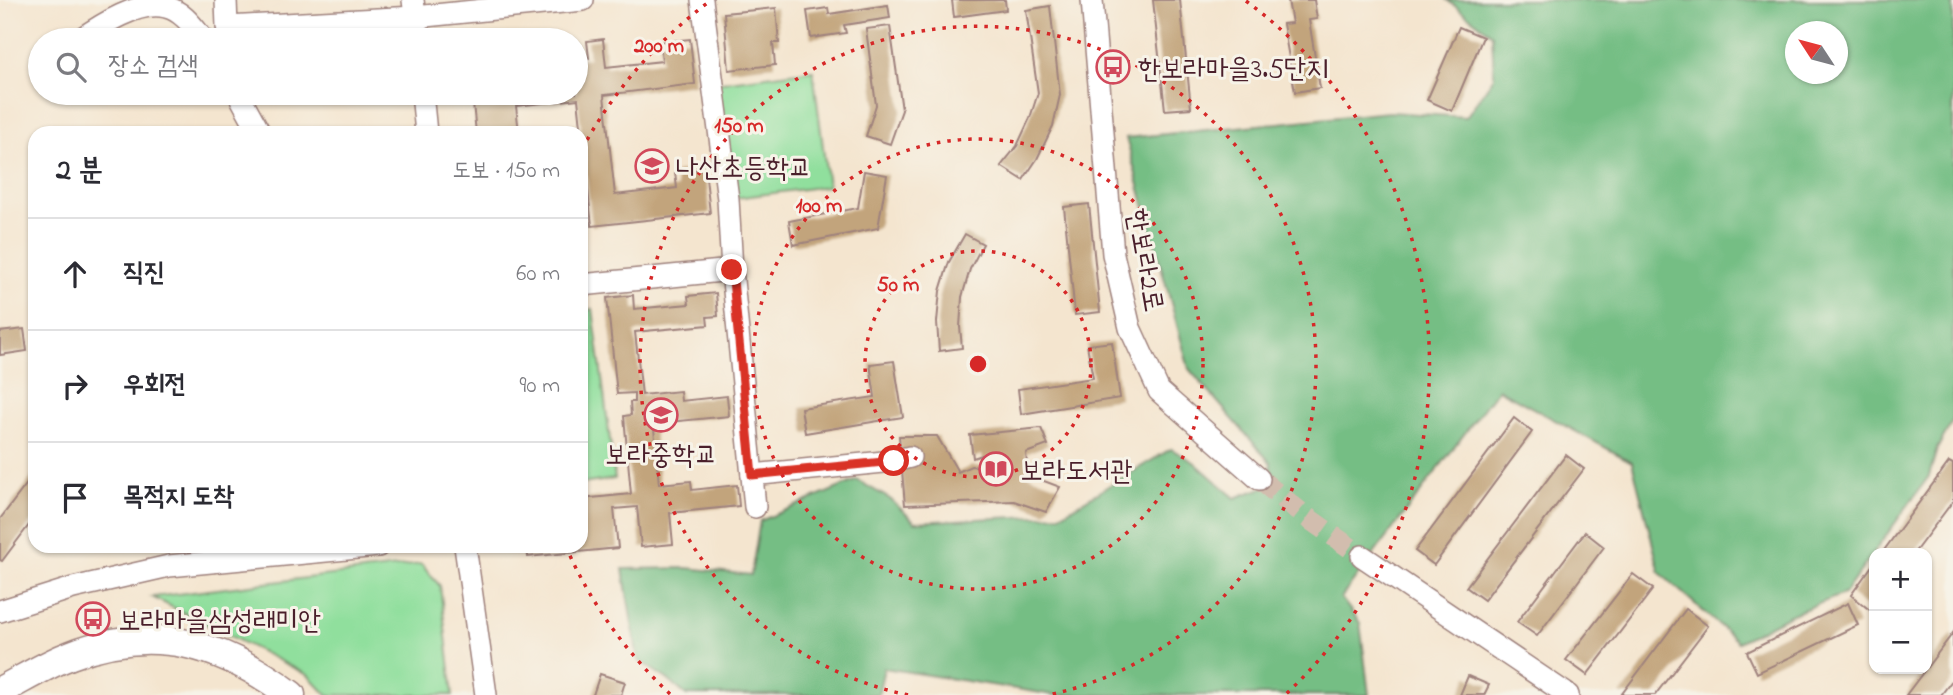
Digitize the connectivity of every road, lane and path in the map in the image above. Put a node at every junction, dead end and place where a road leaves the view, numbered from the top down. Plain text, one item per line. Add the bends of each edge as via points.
1 (226, 0) edge
2 (583, 0) edge
3 (702, 0) edge
4 (1092, 0) edge
5 (414, 8) edge
6 (339, 10) edge
7 (99, 28) edge
8 (194, 28) edge
9 (416, 28) edge
10 (245, 105) edge
11 (423, 105) edge
12 (256, 126) edge
13 (425, 126) edge
14 (732, 270) junction
15 (588, 284) edge
16 (910, 457) dead end
17 (752, 475) junction
18 (1259, 479) tunnel mouth
19 (755, 507) dead end
20 (230, 553) edge
21 (466, 553) edge
22 (167, 556) edge
23 (1362, 556) tunnel mouth
24 (0, 611) edge
25 (0, 691) edge
26 (291, 695) edge
27 (486, 695) edge
28 (1568, 695) edge

1 - 6 street via 228,27
2 - 5 street
3 - 14 street via 728,199
4 - 18 street, 한보라2로 via 1112,254 1130,328 1159,391
5 - 6 street
5 - 9 street
7 - 8 street via 141,7 167,7
10 - 12 street
11 - 13 street
14 - 15 street
14 - 17 street
16 - 17 street
17 - 19 street
20 - 22 street
21 - 27 street
22 - 24 street
23 - 28 street
25 - 26 main road via 70,655 105,644 174,640 244,664

